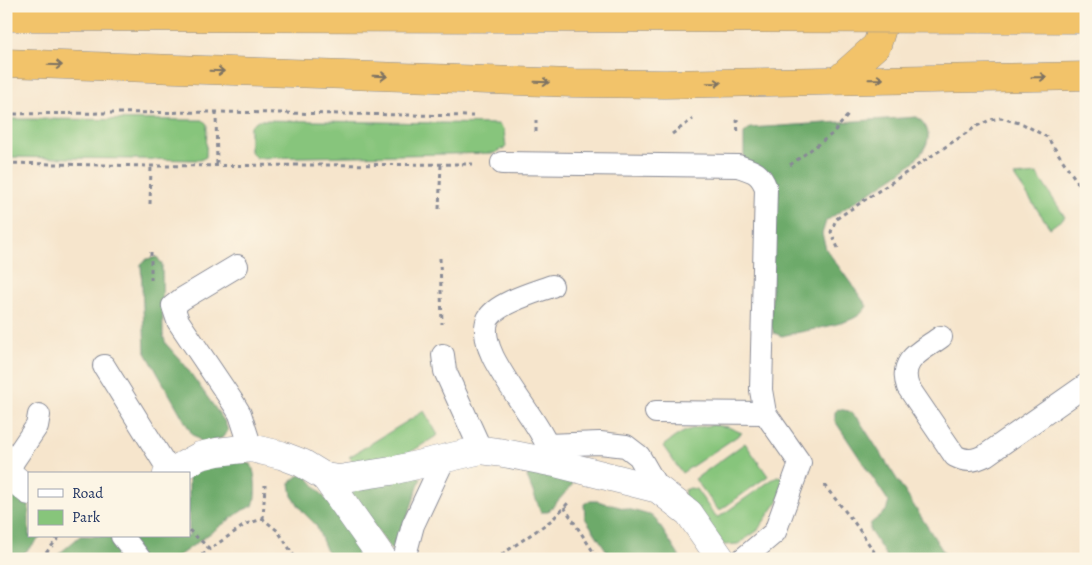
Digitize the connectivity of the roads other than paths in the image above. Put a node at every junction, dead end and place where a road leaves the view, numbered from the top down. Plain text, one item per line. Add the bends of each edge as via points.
1 (889, 6) edge
2 (6, 17) edge
3 (1086, 20) edge
4 (6, 64) edge
5 (1086, 76) edge
6 (838, 80) junction
7 (502, 163) dead end
8 (237, 266) dead end
9 (552, 286) dead end
10 (941, 337) dead end
11 (444, 355) road end
12 (104, 366) dead end
13 (1086, 385) edge
14 (656, 412) dead end
15 (765, 413) junction
16 (40, 415) dead end
17 (251, 448) junction
18 (482, 450) junction
19 (551, 454) junction
20 (444, 459) junction
21 (167, 472) edge
22 (170, 472) edge
23 (7, 473) edge
24 (325, 477) junction
25 (28, 490) edge
26 (124, 538) edge
27 (140, 559) edge
28 (384, 559) edge
29 (404, 559) edge
30 (721, 559) edge
31 (742, 559) edge

1 - 6 highway via 877,46
2 - 3 highway, bridge
4 -> 6 highway via 573,83
6 -> 5 highway
7 - 15 lane via 738,166 758,173 766,188 761,390
8 - 17 lane via 173,306 178,321 240,414
9 - 19 lane via 501,307 488,319 486,333 492,355
10 - 13 lane via 907,364 904,376 908,387 955,456 964,460 974,461 986,455
11 - 18 lane via 445,371
12 - 21 lane
14 - 15 lane
15 - 31 lane via 800,463 775,532
16 - 23 lane via 37,426
17 - 22 street via 200,456
17 - 24 street via 302,463
18 - 19 street
18 - 20 street
19 - 30 street via 658,489 689,513
20 - 24 street via 354,477
20 - 29 lane via 413,525
23 - 25 street
24 - 28 street
26 - 27 lane

